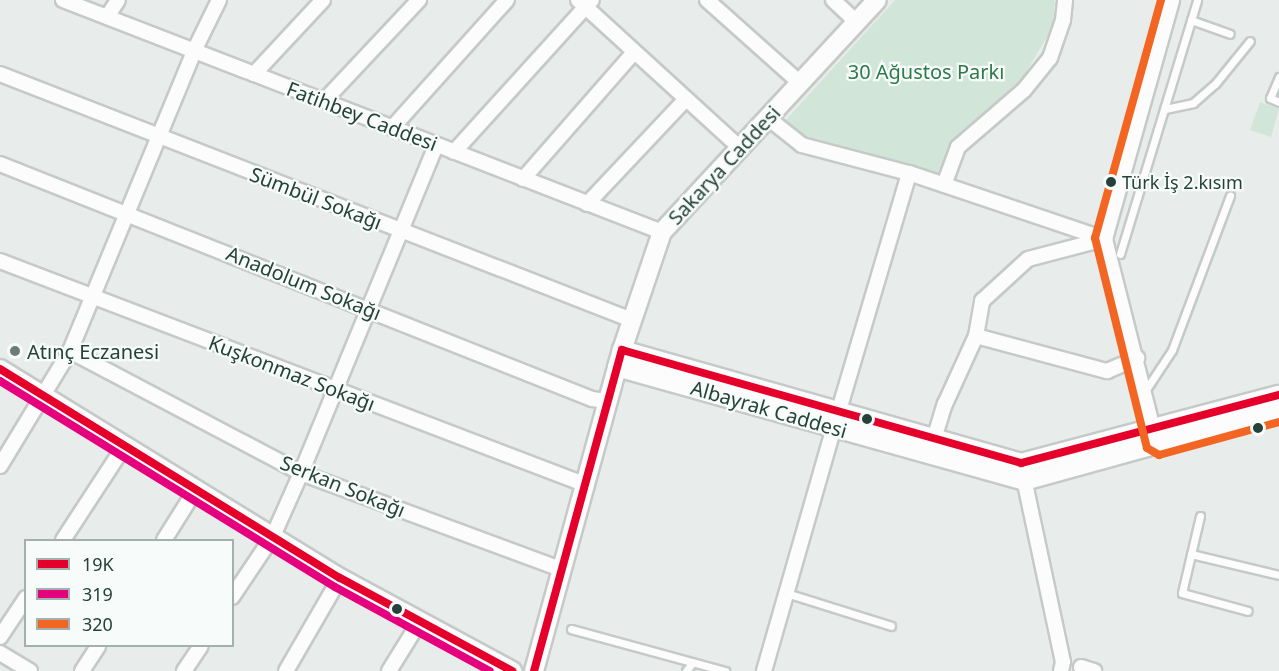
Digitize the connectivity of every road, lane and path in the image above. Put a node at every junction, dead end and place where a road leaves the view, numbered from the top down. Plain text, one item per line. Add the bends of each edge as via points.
1 (63, 0) edge
2 (118, 0) edge
3 (219, 0) edge
4 (323, 0) edge
5 (419, 0) edge
6 (507, 0) edge
7 (707, 0) edge
8 (833, 0) edge
9 (877, 0) edge
10 (1065, 0) edge
11 (1172, 0) edge
12 (1197, 0) edge
13 (586, 2) edge
14 (107, 17) junction
15 (1191, 20) junction
16 (857, 22) junction
17 (1230, 34) dead end
18 (1250, 41) dead end
19 (194, 51) junction
20 (634, 52) junction
21 (0, 74) edge
22 (254, 74) junction
23 (1279, 76) edge
24 (800, 84) junction
25 (686, 99) junction
26 (324, 101) junction
27 (1279, 102) edge
28 (1165, 109) junction
29 (768, 118) junction
30 (392, 128) junction
31 (159, 137) junction
32 (436, 145) junction
33 (740, 148) junction
34 (454, 152) junction
35 (0, 164) edge
36 (909, 173) junction
37 (523, 178) junction
38 (944, 185) junction
39 (1230, 196) dead end
40 (587, 204) junction
41 (128, 213) junction
42 (401, 231) junction
43 (662, 232) junction
44 (1105, 239) junction
45 (1120, 255) dead end
46 (0, 261) edge
47 (93, 297) junction
48 (369, 309) junction
49 (632, 321) junction
50 (976, 336) junction
51 (70, 351) junction
52 (620, 358) junction
53 (1137, 358) junction
54 (0, 369) edge
55 (336, 389) junction
56 (1145, 391) junction
57 (44, 394) junction
58 (1279, 395) edge
59 (607, 401) junction
60 (1279, 411) edge
61 (837, 419) junction
62 (1155, 437) junction
63 (934, 439) junction
64 (125, 445) junction
65 (927, 456) junction
66 (0, 465) edge
67 (1023, 472) junction
68 (301, 473) junction
69 (584, 484) junction
70 (196, 489) junction
71 (1200, 516) dead end
72 (273, 536) junction
73 (64, 539) edge
74 (165, 539) edge
75 (1191, 554) junction
76 (561, 569) junction
77 (1279, 575) edge
78 (340, 578) junction
79 (786, 593) junction
80 (234, 594) edge
81 (24, 600) edge
82 (1248, 611) dead end
83 (420, 621) junction
84 (891, 626) dead end
85 (572, 629) dead end
86 (0, 636) edge
87 (97, 647) edge
88 (200, 647) edge
89 (0, 652) edge
90 (693, 662) junction
91 (500, 668) edge
92 (30, 671) edge
93 (82, 671) edge
94 (184, 671) edge
95 (286, 671) edge
96 (389, 671) edge
97 (534, 671) edge
98 (686, 671) edge
99 (724, 671) edge
100 (764, 671) edge
101 (1060, 671) edge

1 - 14 street, Fatihbey Caddesi
2 - 14 street
3 - 19 street
4 - 22 street
5 - 26 street
6 - 30 street
7 - 24 street
8 - 16 street
9 - 16 street, Sakarya Caddesi
10 - 38 street via 1063,20 1050,58 1024,90 958,147
11 - 44 street
12 - 15 lane
13 - 20 street
13 - 34 street
14 - 19 street, Fatihbey Caddesi
15 - 17 lane
15 - 28 lane
16 - 24 street, Sakarya Caddesi
18 - 28 lane via 1215,84 1193,103
19 - 22 street, Fatihbey Caddesi
19 - 31 street
20 - 25 street
20 - 37 street
21 - 31 street, Sümbül Sokağı
22 - 26 street, Fatihbey Caddesi
23 - 27 lane via 1270,98
24 - 29 street, Sakarya Caddesi
25 - 33 street
25 - 40 street
26 - 30 street, Fatihbey Caddesi
28 - 45 lane
29 - 33 street, Sakarya Caddesi
29 - 36 street via 802,145
30 - 32 street, Fatihbey Caddesi
31 - 41 street
31 - 42 street, Sümbül Sokağı
32 - 34 street, Fatihbey Caddesi
32 - 42 street
33 - 43 street, Sakarya Caddesi
34 - 37 street, Fatihbey Caddesi
35 - 41 street, Anadolum Sokağı
36 - 38 street
36 - 61 street
37 - 40 street, Fatihbey Caddesi
38 - 44 street
39 - 56 lane via 1172,350
40 - 43 street, Fatihbey Caddesi
41 - 47 street
41 - 48 street, Anadolum Sokağı
42 - 48 street
42 - 49 street, Sümbül Sokağı
43 - 49 street, Sakarya Caddesi
44 - 50 street via 1028,259 982,301
44 - 53 street
46 - 47 street, Kuşkonmaz Sokağı
47 - 51 street
47 - 55 street, Kuşkonmaz Sokağı
48 - 55 street
48 - 59 street, Anadolum Sokağı via 592,399
49 - 52 street, Sakarya Caddesi
50 - 53 street via 1107,371
50 - 63 street via 945,404
51 - 57 street
51 - 68 street, Serkan Sokağı
52 - 59 street, Sakarya Caddesi
52 - 61 street, Albayrak Caddesi
53 - 56 street
54 - 57 street
55 - 68 street
55 - 69 street, Kuşkonmaz Sokağı
56 - 62 street
57 - 64 street
57 - 66 street
58 - 62 street, Albayrak Caddesi
59 - 69 street, Sakarya Caddesi
60 - 62 street, Albayrak Caddesi
61 - 63 street, Albayrak Caddesi
61 - 65 street, Albayrak Caddesi
61 - 79 street
62 - 67 street, Albayrak Caddesi
63 - 65 street
63 - 67 street, Albayrak Caddesi
64 - 70 street
64 - 73 street
65 - 67 street, Albayrak Caddesi
67 - 101 street via 1063,662
68 - 72 street
68 - 76 street, Serkan Sokağı
69 - 76 street, Sakarya Caddesi
70 - 72 street
70 - 74 street
71 - 75 lane
72 - 78 street
72 - 80 street
75 - 77 lane
75 - 82 lane via 1182,593
76 - 97 street, Sakarya Caddesi
78 - 83 street
78 - 95 street
79 - 84 lane
79 - 100 street
81 - 86 street
83 - 91 street
83 - 96 street
85 - 90 lane
87 - 93 street
88 - 94 street
89 - 92 street
90 - 98 lane
90 - 99 lane

